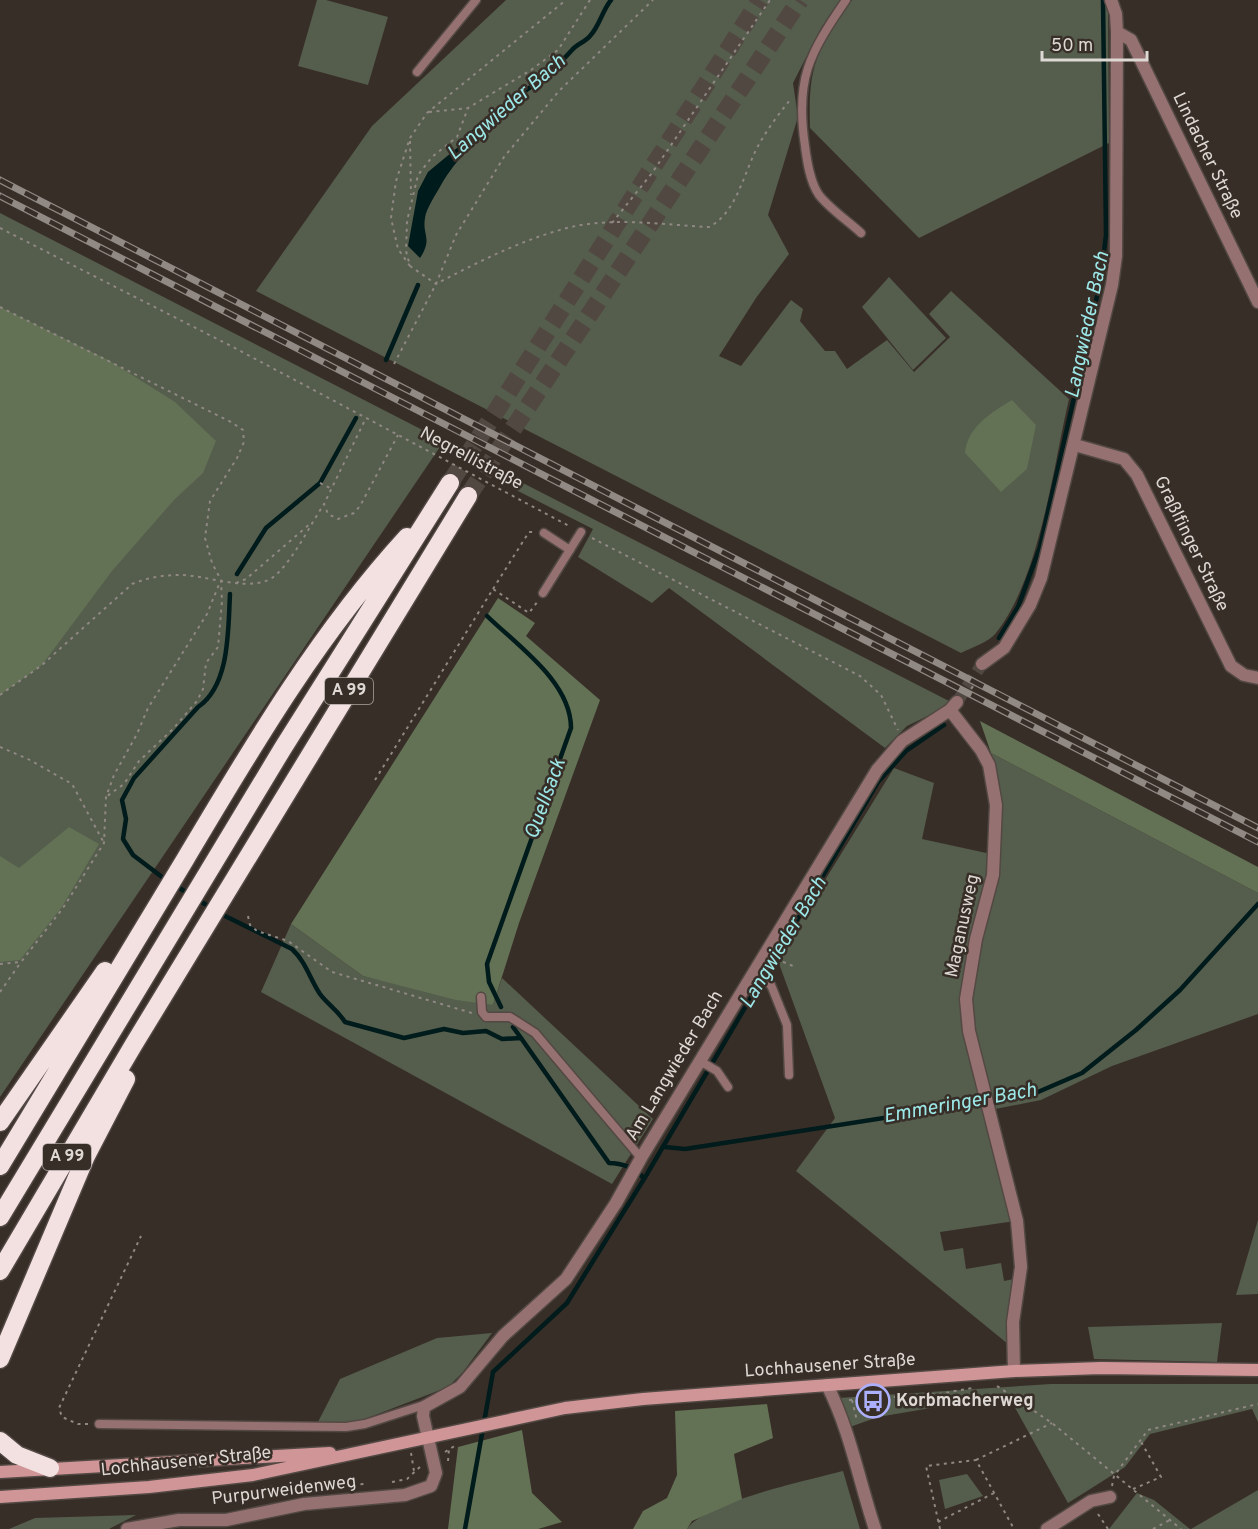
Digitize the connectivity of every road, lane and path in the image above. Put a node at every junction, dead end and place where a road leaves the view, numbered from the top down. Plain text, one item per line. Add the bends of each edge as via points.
1 (476, 0) edge
2 (566, 0) edge
3 (590, 0) edge
4 (653, 0) edge
5 (770, 0) edge
6 (846, 0) edge
7 (1111, 1) edge
8 (1117, 32) junction
9 (417, 72) dead end
10 (802, 86) junction
11 (468, 108) junction
12 (427, 113) junction
13 (410, 138) junction
14 (411, 198) junction
15 (612, 224) junction
16 (0, 228) edge
17 (861, 233) dead end
18 (410, 266) junction
19 (436, 284) junction
20 (1258, 302) edge
21 (0, 307) edge
22 (394, 364) dead end
23 (364, 422) dead end
24 (398, 435) junction
25 (1076, 445) junction
26 (320, 483) dead end
27 (450, 483) tunnel mouth
28 (330, 488) junction
29 (468, 496) tunnel mouth
30 (440, 500) junction
31 (324, 504) junction
32 (313, 521) junction
33 (581, 532) junction
34 (544, 533) joint
35 (570, 550) junction
36 (221, 580) junction
37 (235, 583) junction
38 (493, 589) junction
39 (543, 593) joint
40 (981, 669) joint
41 (1258, 678) edge
42 (0, 695) edge
43 (956, 706) junction
44 (903, 741) junction
45 (0, 747) edge
46 (375, 780) dead end
47 (106, 797) junction
48 (104, 843) junction
49 (248, 916) dead end
50 (148, 920) junction
51 (21, 962) junction
52 (783, 962) dead end
53 (0, 964) edge
54 (793, 966) dead end
55 (755, 976) junction
56 (0, 992) edge
57 (481, 997) dead end
58 (486, 1017) junction
59 (134, 1044) junction
60 (707, 1065) junction
61 (789, 1075) dead end
62 (728, 1087) dead end
63 (0, 1122) edge
64 (639, 1162) junction
65 (0, 1166) edge
66 (0, 1217) edge
67 (141, 1236) dead end
68 (0, 1271) edge
69 (0, 1359) edge
70 (1258, 1370) edge
71 (1014, 1371) junction
72 (827, 1384) junction
73 (994, 1384) dead end
74 (939, 1394) dead end
75 (835, 1401) junction
76 (427, 1403) junction
77 (1258, 1404) edge
78 (1052, 1423) junction
79 (99, 1424) joint
80 (428, 1438) junction
81 (1140, 1440) junction
82 (0, 1441) edge
83 (409, 1442) junction
84 (459, 1443) dead end
85 (433, 1459) junction
86 (976, 1460) junction
87 (50, 1468) junction
88 (0, 1472) edge
89 (1114, 1476) junction
90 (405, 1480) dead end
91 (1132, 1489) junction
92 (994, 1493) junction
93 (0, 1497) edge
94 (1110, 1497) joint
95 (1091, 1501) junction
96 (1170, 1520) junction
97 (938, 1522) junction
98 (127, 1529) edge
99 (875, 1529) edge
100 (940, 1529) edge
101 (1014, 1529) edge
102 (1047, 1529) edge
103 (1108, 1529) edge
104 (1153, 1529) edge
105 (1181, 1529) edge

1 - 9 lane
2 - 12 path
3 - 11 path via 558,50
4 - 19 path via 525,129 467,216
5 - 15 path via 652,173
6 - 10 lane via 814,50
7 - 8 street
8 - 20 street, Lindacher Straße via 1131,40
8 - 25 street via 1116,256
10 - 15 path via 757,147 729,210 720,221 709,227
10 - 17 lane via 808,166 819,195
11 - 12 path
11 - 14 path via 457,137 423,165
12 - 13 path
13 - 14 path
13 - 18 path via 396,181 391,218 398,249
14 - 18 path via 405,233
15 - 19 path via 572,227 499,251
16 - 24 path, Negrellistraße
18 - 19 path
19 - 22 path
21 - 36 path via 243,430 244,442 237,458 210,501 205,538
23 - 28 path
24 - 31 path via 354,513 338,519 328,514
24 - 33 path, Negrellistraße
25 - 40 street via 1034,596 1004,648
25 - 41 street, Graßlfinger Straße via 1124,459 1137,475 1231,666
26 - 28 path
27 - 30 highway, A 99
28 - 31 path
29 - 59 highway, A 99
30 - 50 highway via 370,577 334,625 247,757
30 - 66 highway, A 99 via 283,748
31 - 32 path
32 - 37 path via 246,579
32 - 37 path via 276,576 263,583
33 - 35 lane
33 - 44 path, Negrellistraße via 860,676 881,695
34 - 35 lane
34 - 38 path via 529,532
35 - 39 lane
36 - 37 path
36 - 42 path via 178,575 132,584 42,665
36 - 47 path via 207,614 148,708
36 - 47 path via 218,647 206,663 207,675 197,702 139,761 124,784
38 - 39 path via 529,613
38 - 46 path
40 - 43 path
43 - 44 street, Am Langwieder Bach
43 - 71 street, Maganusweg via 989,765 996,805 993,875 966,999 969,1031 1017,1221 1021,1267 1013,1322
44 - 55 street, Am Langwieder Bach via 877,770
45 - 48 path via 72,784
47 - 48 path
48 - 51 path via 63,908
49 - 58 path via 257,931 288,941 332,972
50 - 63 highway via 109,966
50 - 65 highway
51 - 53 path
51 - 56 path
52 - 54 path
55 - 60 street, Am Langwieder Bach
55 - 61 lane via 768,983 787,1025
57 - 58 lane
58 - 64 lane via 510,1017 535,1033
59 - 68 highway, A 99
59 - 69 highway via 127,1077 86,1156
60 - 62 lane
60 - 64 street, Am Langwieder Bach
64 - 76 street, Am Langwieder Bach via 566,1279 503,1336 460,1387
67 - 79 path via 59,1408 62,1417 78,1424
70 - 71 main road, Lochhausener Straße
71 - 72 main road, Lochhausener Straße
72 - 75 street
72 - 80 main road, Lochhausener Straße via 565,1408
73 - 78 path
74 - 75 path
75 - 99 street
76 - 79 lane via 346,1427
76 - 80 street via 422,1412
77 - 81 path via 1155,1426
78 - 86 path
78 - 89 path
80 - 83 main road, Lochhausener Straße
80 - 85 street, Purpurweidenweg
81 - 89 path
81 - 91 path via 1161,1477
82 - 87 highway via 17,1455
83 - 87 main road, Lochhausener Straße via 300,1455
83 - 93 main road, Lochhausener Straße via 226,1479
84 - 85 path
85 - 90 path
85 - 98 street, Purpurweidenweg via 434,1482 426,1490 405,1495 304,1504 226,1520 179,1520
86 - 92 path
86 - 97 path via 926,1466
87 - 88 main road, Lochhausener Straße
89 - 91 path
89 - 94 path
91 - 96 path
92 - 97 path
92 - 101 path
94 - 95 street
95 - 102 street
95 - 103 path
96 - 104 path
96 - 105 path
97 - 100 path

